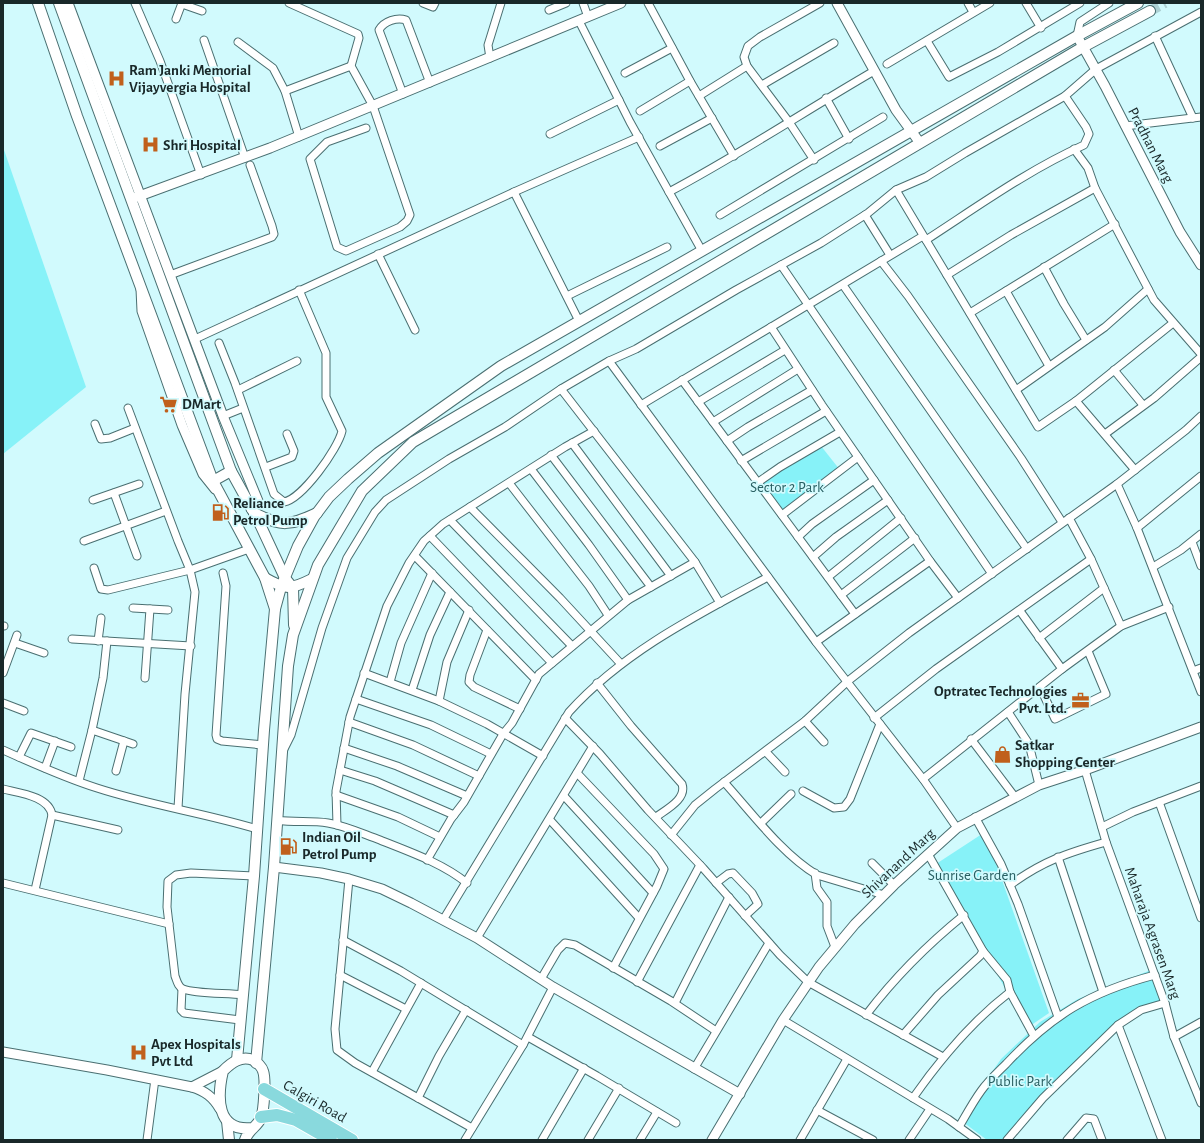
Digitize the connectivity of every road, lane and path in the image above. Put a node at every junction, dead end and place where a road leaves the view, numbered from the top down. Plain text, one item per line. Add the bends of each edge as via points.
1 (38, 3) edge
2 (59, 3) edge
3 (68, 3) edge
4 (135, 3) edge
5 (182, 3) edge
6 (289, 3) edge
7 (424, 3) edge
8 (501, 3) edge
9 (566, 3) edge
10 (583, 3) edge
11 (621, 3) edge
12 (648, 3) edge
13 (820, 3) edge
14 (837, 3) edge
15 (968, 3) edge
16 (990, 3) edge
17 (1026, 3) edge
18 (1080, 3) edge
19 (1109, 3) edge
20 (1138, 3) edge
21 (434, 5) edge
22 (608, 6) edge
23 (548, 10) dead end
24 (202, 11) dead end
25 (1150, 11) tunnel mouth
26 (973, 12) junction
27 (429, 14) dead end
28 (1200, 15) edge
29 (588, 17) junction
30 (176, 19) dead end
31 (579, 21) junction
32 (1041, 28) junction
33 (1077, 36) junction
34 (1155, 36) junction
35 (204, 40) dead end
36 (927, 41) junction
37 (238, 42) dead end
38 (834, 43) dead end
39 (1083, 47) junction
40 (672, 48) junction
41 (490, 58) junction
42 (887, 64) dead end
43 (351, 66) junction
44 (747, 66) junction
45 (1096, 70) junction
46 (874, 71) junction
47 (625, 73) dead end
48 (690, 81) junction
49 (430, 83) junction
50 (762, 85) junction
51 (285, 91) junction
52 (403, 94) junction
53 (699, 96) junction
54 (1065, 96) junction
55 (826, 98) junction
56 (619, 100) junction
57 (374, 106) junction
58 (640, 111) dead end
59 (1197, 117) edge
60 (712, 118) junction
61 (883, 118) dead end
62 (789, 122) junction
63 (1125, 126) junction
64 (366, 128) dead end
65 (912, 132) junction
66 (550, 134) dead end
67 (299, 137) junction
68 (639, 137) junction
69 (849, 139) junction
70 (920, 143) junction
71 (660, 146) dead end
72 (1074, 149) junction
73 (734, 156) junction
74 (814, 160) junction
75 (248, 161) junction
76 (201, 175) junction
77 (1096, 188) junction
78 (896, 190) junction
79 (514, 192) junction
80 (669, 192) junction
81 (136, 197) junction
82 (720, 215) dead end
83 (865, 215) junction
84 (1115, 224) junction
85 (925, 238) junction
86 (667, 247) dead end
87 (702, 251) junction
88 (378, 254) junction
89 (890, 255) junction
90 (881, 261) junction
91 (1201, 265) edge
92 (781, 266) junction
93 (1044, 267) junction
94 (170, 275) junction
95 (947, 275) junction
96 (843, 285) junction
97 (141, 288) junction
98 (1148, 289) junction
99 (299, 290) junction
100 (1006, 291) junction
101 (567, 296) junction
102 (807, 306) junction
103 (970, 313) junction
104 (579, 322) junction
105 (1173, 323) junction
106 (771, 327) junction
107 (415, 330) dead end
108 (195, 339) junction
109 (1086, 340) junction
110 (219, 343) dead end
111 (785, 350) junction
112 (1201, 356) edge
113 (297, 361) dead end
114 (609, 361) junction
115 (1049, 366) junction
116 (798, 370) junction
117 (1114, 370) junction
118 (682, 380) junction
119 (561, 388) junction
120 (238, 390) junction
121 (812, 390) junction
122 (1016, 390) junction
123 (1076, 401) junction
124 (698, 402) junction
125 (641, 404) junction
126 (1143, 405) junction
127 (128, 408) dead end
128 (243, 408) junction
129 (826, 411) junction
130 (223, 416) junction
131 (1201, 416) edge
132 (713, 422) junction
133 (95, 424) dead end
134 (135, 428) junction
135 (594, 431) junction
136 (840, 432) junction
137 (287, 434) dead end
138 (1105, 434) junction
139 (727, 441) junction
140 (572, 443) junction
141 (551, 455) junction
142 (858, 457) junction
143 (742, 461) junction
144 (266, 467) junction
145 (531, 468) junction
146 (1136, 470) junction
147 (232, 471) junction
148 (1201, 476) edge
149 (874, 480) junction
150 (213, 481) junction
151 (508, 483) junction
152 (757, 483) junction
153 (139, 484) dead end
154 (1117, 484) junction
155 (114, 493) junction
156 (218, 493) junction
157 (93, 500) dead end
158 (888, 500) junction
159 (470, 507) junction
160 (166, 511) junction
161 (252, 511) junction
162 (318, 512) junction
163 (782, 516) junction
164 (900, 518) junction
165 (450, 520) junction
166 (1065, 520) junction
167 (126, 525) junction
168 (1137, 528) junction
169 (1201, 534) edge
170 (430, 536) junction
171 (798, 537) junction
172 (915, 538) junction
173 (84, 541) dead end
174 (1192, 542) junction
175 (249, 549) junction
176 (1027, 549) junction
177 (138, 556) dead end
178 (414, 556) junction
179 (813, 557) junction
180 (1091, 559) junction
181 (930, 561) junction
182 (695, 562) junction
183 (1201, 566) edge
184 (94, 568) dead end
185 (1153, 568) junction
186 (190, 570) junction
187 (223, 573) dead end
188 (432, 573) junction
189 (992, 574) junction
190 (671, 576) junction
191 (768, 577) junction
192 (828, 577) junction
193 (265, 578) junction
194 (312, 579) junction
195 (283, 582) junction
196 (650, 587) junction
197 (293, 588) junction
198 (1104, 588) junction
199 (450, 592) junction
200 (841, 595) junction
201 (958, 598) junction
202 (628, 600) junction
203 (720, 603) junction
204 (133, 608) dead end
205 (1169, 608) junction
206 (150, 609) junction
207 (275, 609) junction
208 (168, 610) dead end
209 (469, 610) junction
210 (1020, 611) junction
211 (855, 614) junction
212 (608, 615) junction
213 (101, 618) dead end
214 (1121, 626) junction
215 (487, 630) junction
216 (591, 632) junction
217 (293, 636) junction
218 (1039, 638) junction
219 (72, 639) dead end
220 (98, 641) junction
221 (107, 641) junction
222 (816, 642) junction
223 (146, 643) junction
224 (191, 646) junction
225 (572, 646) junction
226 (1088, 651) junction
227 (44, 652) dead end
228 (552, 663) junction
229 (621, 664) junction
230 (1201, 668) edge
231 (1062, 669) junction
232 (1193, 671) junction
233 (3, 673) edge
234 (364, 674) junction
235 (145, 678) dead end
236 (536, 680) junction
237 (848, 681) junction
238 (390, 682) junction
239 (597, 683) junction
240 (1040, 687) junction
241 (412, 690) junction
242 (1201, 692) edge
243 (356, 699) junction
244 (439, 701) junction
245 (3, 703) edge
246 (520, 709) junction
247 (24, 711) dead end
248 (1008, 712) junction
249 (565, 718) junction
250 (874, 718) junction
251 (805, 721) junction
252 (349, 722) junction
253 (880, 724) junction
254 (1201, 727) edge
255 (92, 730) junction
256 (503, 734) junction
257 (971, 739) junction
258 (55, 741) junction
259 (124, 741) junction
260 (824, 742) dead end
261 (134, 744) dead end
262 (263, 745) junction
263 (593, 746) junction
264 (71, 747) dead end
265 (344, 748) junction
266 (3, 750) edge
267 (766, 752) junction
268 (491, 754) junction
269 (543, 756) junction
270 (19, 757) junction
271 (281, 757) junction
272 (45, 768) junction
273 (340, 770) junction
274 (1085, 770) junction
275 (116, 771) dead end
276 (786, 772) dead end
277 (577, 773) junction
278 (479, 776) junction
279 (923, 779) junction
280 (79, 781) junction
281 (724, 782) junction
282 (1039, 785) junction
283 (3, 789) edge
284 (1200, 789) edge
285 (803, 791) dead end
286 (791, 794) dead end
287 (336, 795) junction
288 (467, 796) junction
289 (564, 796) junction
290 (1016, 797) junction
291 (1159, 802) junction
292 (178, 808) junction
293 (52, 815) junction
294 (454, 815) junction
295 (975, 817) junction
296 (656, 818) junction
297 (277, 820) junction
298 (550, 820) junction
299 (761, 823) junction
300 (337, 825) junction
301 (1102, 827) junction
302 (957, 828) junction
303 (257, 829) junction
304 (118, 830) dead end
305 (671, 834) junction
306 (440, 837) junction
307 (1106, 842) junction
308 (928, 854) junction
309 (1058, 857) junction
310 (427, 860) junction
311 (872, 863) dead end
312 (700, 865) junction
313 (274, 867) junction
314 (815, 873) junction
315 (254, 876) junction
316 (349, 879) junction
317 (3, 883) edge
318 (467, 883) junction
319 (716, 883) junction
320 (894, 885) junction
321 (1010, 885) junction
322 (35, 890) junction
323 (653, 893) junction
324 (884, 895) junction
325 (729, 897) junction
326 (964, 915) junction
327 (745, 916) junction
328 (639, 918) junction
329 (1201, 918) edge
330 (443, 920) junction
331 (169, 924) junction
332 (477, 938) junction
333 (343, 940) junction
334 (769, 943) junction
335 (835, 947) junction
336 (983, 951) junction
337 (613, 968) junction
338 (340, 975) junction
339 (1155, 975) junction
340 (541, 978) junction
341 (637, 982) junction
342 (808, 982) junction
343 (421, 983) junction
344 (553, 987) junction
345 (182, 989) junction
346 (1010, 992) junction
347 (1103, 992) junction
348 (243, 995) junction
349 (675, 1003) junction
350 (1165, 1003) junction
351 (406, 1010) junction
352 (466, 1010) junction
353 (866, 1015) junction
354 (1058, 1017) junction
355 (240, 1020) junction
356 (783, 1020) junction
357 (1201, 1022) edge
358 (1118, 1025) junction
359 (716, 1031) junction
360 (903, 1035) junction
361 (1034, 1036) junction
362 (1174, 1037) junction
363 (528, 1038) junction
364 (523, 1045) junction
365 (3, 1052) edge
366 (943, 1057) junction
367 (848, 1059) junction
368 (237, 1060) junction
369 (256, 1063) junction
370 (584, 1068) junction
371 (694, 1069) junction
372 (222, 1071) junction
373 (372, 1072) junction
374 (155, 1079) junction
375 (1201, 1084) edge
376 (192, 1087) junction
377 (1193, 1087) junction
378 (618, 1088) junction
379 (264, 1089) junction
380 (740, 1094) junction
381 (418, 1098) junction
382 (913, 1098) junction
383 (1201, 1103) edge
384 (220, 1109) junction
385 (930, 1109) junction
386 (817, 1110) junction
387 (657, 1112) junction
388 (261, 1117) junction
389 (227, 1122) junction
390 (676, 1123) dead end
391 (959, 1127) junction
392 (252, 1128) junction
393 (472, 1128) junction
394 (147, 1140) edge
395 (229, 1140) edge
396 (245, 1140) edge
397 (331, 1140) edge
398 (352, 1140) edge
399 (465, 1140) edge
400 (542, 1140) edge
401 (588, 1140) edge
402 (640, 1140) edge
403 (712, 1140) edge
404 (800, 1140) edge
405 (873, 1140) edge
406 (909, 1140) edge
407 (977, 1140) edge
408 (1007, 1140) edge
409 (1067, 1140) edge
410 (1102, 1140) edge
411 (1162, 1140) edge

1 - 97 main road
2 - 81 main road
3 - 81 street
4 - 76 street via 160,61
5 - 24 street
5 - 30 street
6 - 43 street via 358,34
7 - 21 street
8 - 41 street via 488,45
9 - 23 street
10 - 29 street
11 - 22 street
12 - 40 street
13 - 44 street via 748,46 744,57
14 - 46 street
15 - 26 street
16 - 26 street
17 - 32 street
18 - 32 street
19 - 33 street via 1080,22
20 - 33 main road
21 - 27 street
22 - 29 street
25 - 39 main road
26 - 36 street
28 - 34 street
29 - 31 street
31 - 41 street
31 - 56 street
32 - 36 street via 949,77
33 - 39 street, Pradhan Marg
33 - 65 main road
34 - 45 street
34 - 59 street
35 - 75 street
36 - 42 street
37 - 51 street via 274,68
38 - 50 street
39 - 45 street, Pradhan Marg
39 - 70 main road
40 - 47 street
40 - 48 street
41 - 49 street
43 - 51 street
43 - 57 street
44 - 50 street
44 - 53 street
45 - 54 street
45 - 63 street, Pradhan Marg
46 - 55 street
46 - 65 street
48 - 53 street
48 - 58 street
49 - 52 street
49 - 52 street via 406,20 394,19 381,26 379,30
50 - 62 street
51 - 67 street
52 - 57 street
53 - 60 street
54 - 72 street via 1089,134 1084,145
54 - 78 street via 926,177
55 - 62 street
55 - 69 street
56 - 66 street
56 - 68 street
57 - 64 street via 410,215 400,227 346,251 337,247 310,159 327,142
57 - 67 street
59 - 63 street
60 - 71 street
60 - 73 street
61 - 69 street
62 - 73 street
62 - 74 street
63 - 91 street, Pradhan Marg via 1180,232
65 - 70 street
65 - 87 main road
67 - 75 street
68 - 79 street
68 - 80 street
69 - 74 street
70 - 194 main road via 413,442 362,491 330,543
72 - 77 street via 1088,168
72 - 85 street
73 - 80 street
74 - 82 street
75 - 76 street
75 - 94 street via 272,226 272,237
76 - 81 street
77 - 84 street
77 - 95 street via 1011,234
78 - 83 street
78 - 85 street
79 - 88 street
79 - 101 street
80 - 87 street
81 - 94 street
81 - 147 main road
83 - 89 street
83 - 92 street
84 - 93 street
84 - 98 street
85 - 89 street
85 - 95 street
86 - 101 street
87 - 104 main road
88 - 99 street
88 - 107 street
89 - 90 street
90 - 96 street
90 - 166 street
92 - 102 street
92 - 114 street via 636,349
93 - 100 street
93 - 109 street
94 - 108 street
95 - 103 street
96 - 102 street
96 - 176 street
97 - 150 main road
97 - 156 street via 142,311 182,425 203,474
98 - 105 street
98 - 109 street via 1105,327
99 - 108 street
99 - 144 street via 326,352 326,397 342,431 337,444 320,469 304,489 290,501 284,502 274,494
100 - 103 street
100 - 115 street
101 - 104 street
102 - 106 street
102 - 189 street
103 - 122 street
104 - 162 main road via 501,366 378,453 348,479
105 - 112 street
105 - 117 street
106 - 111 street
106 - 118 street
108 - 130 street
109 - 115 street
110 - 120 street
111 - 116 street
111 - 124 street
112 - 126 street
113 - 120 street
114 - 119 street
114 - 125 street
115 - 122 street
116 - 121 street
116 - 132 street
117 - 123 street
117 - 126 street
118 - 124 street
118 - 125 street
119 - 135 street
119 - 271 street via 505,427 404,487 375,512 355,542 342,570 322,628 292,735
120 - 128 street
121 - 129 street
121 - 139 street
122 - 123 street via 1038,427
123 - 138 street
124 - 132 street
125 - 191 street
126 - 138 street
127 - 134 street
128 - 130 street
128 - 144 street
129 - 136 street
129 - 143 street
130 - 161 street via 258,501
131 - 146 street
132 - 139 street
133 - 134 street via 101,439
134 - 160 street
135 - 140 street
135 - 182 street
136 - 142 street
136 - 152 street
137 - 144 street via 294,450 292,457
138 - 146 street
139 - 143 street
140 - 141 street
140 - 190 street
141 - 145 street
141 - 196 street
142 - 149 street
142 - 163 street
143 - 152 street
145 - 151 street
145 - 202 street
146 - 154 street
147 - 150 main road
147 - 161 main road
148 - 168 street
149 - 158 street
149 - 171 street
150 - 156 main road
151 - 159 street
151 - 212 street via 589,586
152 - 163 street
153 - 155 street
154 - 166 street
154 - 168 street
155 - 157 street
155 - 167 street
156 - 175 main road
158 - 164 street
158 - 179 street
159 - 165 street
159 - 216 street
160 - 167 street
160 - 186 street
161 - 162 main road via 269,520 285,524 296,523
161 - 195 main road
162 - 195 main road via 298,546
163 - 171 street
164 - 172 street
164 - 192 street
165 - 170 street
165 - 225 street
166 - 176 street
166 - 180 street
167 - 173 street
167 - 177 street
168 - 185 street
169 - 174 street
170 - 178 street
170 - 228 street
171 - 179 street
172 - 181 street
172 - 200 street
174 - 183 street
174 - 185 street
175 - 186 street
175 - 193 main road
176 - 189 street
178 - 188 street
178 - 234 street via 387,606
179 - 192 street
180 - 198 street
180 - 210 street
181 - 201 street
181 - 211 street
182 - 190 street
182 - 203 street
184 - 186 street via 101,589 104,590
185 - 205 street
186 - 224 street via 195,592
187 - 262 street via 226,586 216,734 222,741
188 - 199 street
188 - 238 street via 401,643
189 - 201 street
190 - 196 street
191 - 203 street
191 - 222 street
192 - 200 street
193 - 195 main road
193 - 207 main road
194 - 197 main road
194 - 217 main road
195 - 197 main road
195 - 207 main road
196 - 202 street
197 - 217 main road
198 - 214 street
198 - 218 street
199 - 209 street
199 - 241 street via 430,635
200 - 211 street
201 - 237 street
202 - 212 street
203 - 229 street
204 - 206 street
205 - 214 street
205 - 232 street
206 - 208 street
206 - 223 street
207 - 262 main road
209 - 215 street
209 - 244 street via 447,662
210 - 218 street
210 - 250 street via 936,669
211 - 222 street
212 - 216 street
213 - 220 street
214 - 226 street
215 - 236 street
215 - 246 street via 469,682 474,687
216 - 225 street
216 - 229 street
217 - 271 main road via 288,666
218 - 231 street
219 - 220 street
220 - 221 street
221 - 223 street
221 - 255 street via 103,678
222 - 237 street
223 - 224 street
223 - 235 street
224 - 292 street via 185,694
225 - 228 street
226 - 231 street
226 - 240 street via 1106,694 1055,718
227 - 233 street via 16,639
228 - 236 street
229 - 239 street
230 - 232 street
231 - 240 street
232 - 242 street
234 - 238 street
234 - 243 street
236 - 246 street
237 - 250 street
237 - 251 street
238 - 241 street
239 - 249 street
239 - 296 street via 682,784 683,795
240 - 248 street
241 - 244 street
243 - 252 street
243 - 268 street via 432,725
244 - 256 street
245 - 247 street
246 - 256 street
248 - 257 street
248 - 282 street via 1030,744
249 - 263 street
249 - 269 street
250 - 253 street
251 - 260 street
251 - 267 street
252 - 265 street
252 - 278 street via 442,757
253 - 279 street
253 - 285 street via 850,799 844,807 834,808
254 - 274 street, Shivanand Marg
255 - 259 street
255 - 280 street
256 - 268 street
256 - 269 street
257 - 279 street
257 - 290 street
258 - 264 street
258 - 270 street via 31,733
258 - 272 street
259 - 261 street
259 - 275 street
262 - 303 main road
263 - 277 street
263 - 296 street
265 - 273 street
265 - 288 street via 398,766
266 - 270 street
267 - 276 street
267 - 281 street
268 - 278 street
269 - 318 street
270 - 272 street
271 - 297 main road
272 - 280 street
273 - 287 street
273 - 294 street via 375,781
274 - 282 street, Shivanand Marg
274 - 301 street, Maharaja Agrasen Marg
277 - 289 street
277 - 323 street via 661,864 664,870
278 - 288 street
279 - 302 street
280 - 292 street via 130,798
281 - 299 street
281 - 305 street via 695,805
282 - 290 street, Shivanand Marg
283 - 293 street via 43,801 51,808
284 - 291 street
286 - 299 street
287 - 300 street
287 - 306 street via 398,817
288 - 294 street
289 - 298 street
289 - 323 street
290 - 295 street, Shivanand Marg
291 - 301 street
291 - 329 street
292 - 303 street
293 - 304 street
293 - 322 street
294 - 306 street
295 - 302 street, Shivanand Marg
295 - 321 street
296 - 305 street
297 - 300 street via 327,822
297 - 313 main road
298 - 328 street
298 - 332 street
299 - 314 street via 782,846 808,870
300 - 310 street
301 - 307 street, Maharaja Agrasen Marg
302 - 308 street, Shivanand Marg
303 - 315 main road
305 - 312 street
306 - 310 street
307 - 309 street
307 - 339 street, Maharaja Agrasen Marg
308 - 320 street, Shivanand Marg
308 - 326 street
309 - 321 street via 1035,868
309 - 347 street
310 - 318 street via 453,872
311 - 320 street
312 - 319 street
312 - 341 street
313 - 316 street
313 - 369 main road
314 - 324 street
314 - 335 street via 817,888 827,902 826,919
315 - 331 street via 191,873 176,875 168,881
315 - 348 main road
316 - 330 street via 382,889
316 - 333 street
317 - 322 street
318 - 330 street
319 - 325 street
319 - 327 street via 728,874 733,873 737,877 758,904
320 - 324 street, Shivanand Marg
321 - 354 street
322 - 331 street
323 - 328 street
324 - 335 street, Shivanand Marg
325 - 327 street
325 - 349 street
326 - 336 street
326 - 353 street via 916,956
327 - 334 street
328 - 337 street
330 - 332 street
331 - 345 street via 175,976
332 - 340 street
333 - 338 street
333 - 343 street
334 - 342 street
334 - 359 street
335 - 342 street, Shivanand Marg
336 - 346 street via 1007,980
336 - 360 street via 938,995
337 - 340 street via 575,945 565,943
337 - 341 street
338 - 351 street
338 - 373 street via 335,1029 337,1050
339 - 347 street
339 - 350 street, Maharaja Agrasen Marg
340 - 344 street
341 - 349 street
342 - 353 street
342 - 356 street, Shivanand Marg
343 - 351 street
343 - 352 street
344 - 363 street
344 - 371 street
345 - 348 street
345 - 355 street via 181,1010 184,1013
346 - 361 street
346 - 366 street via 993,1005
347 - 354 street
348 - 355 main road
349 - 359 street
350 - 358 street via 1141,1010
350 - 362 street, Maharaja Agrasen Marg
351 - 373 street
352 - 364 street
352 - 381 street
353 - 360 street
354 - 361 street
355 - 368 main road
356 - 367 street
356 - 380 street, Shivanand Marg
357 - 362 street
358 - 408 street via 1043,1098
358 - 411 street
359 - 371 street
360 - 366 street
361 - 391 street via 982,1090
362 - 377 street, Maharaja Agrasen Marg
363 - 364 street
363 - 370 street
364 - 393 street
365 - 374 street
366 - 382 street
367 - 382 street
367 - 386 street
368 - 369 main road via 244,1058
368 - 372 main road
369 - 379 main road via 263,1071
370 - 378 street
370 - 400 street
371 - 380 street
372 - 376 street
372 - 384 main road
373 - 381 street
374 - 376 street
374 - 394 street
375 - 377 street
376 - 384 street via 210,1095
377 - 383 street, Maharaja Agrasen Marg
378 - 387 street
378 - 401 street
379 - 388 main road
379 - 398 main road, Calgiri Road
380 - 403 street, Shivanand Marg
381 - 393 street
382 - 385 street
384 - 389 main road
385 - 391 street
385 - 406 street
386 - 404 street
386 - 405 street
387 - 390 street
387 - 402 street
388 - 392 main road
388 - 397 main road, Calgiri Road via 277,1115 296,1120
389 - 392 main road via 236,1127
389 - 395 main road
391 - 407 street
392 - 396 main road
393 - 399 street
409 - 410 street via 1086,1118 1090,1118 1094,1119

